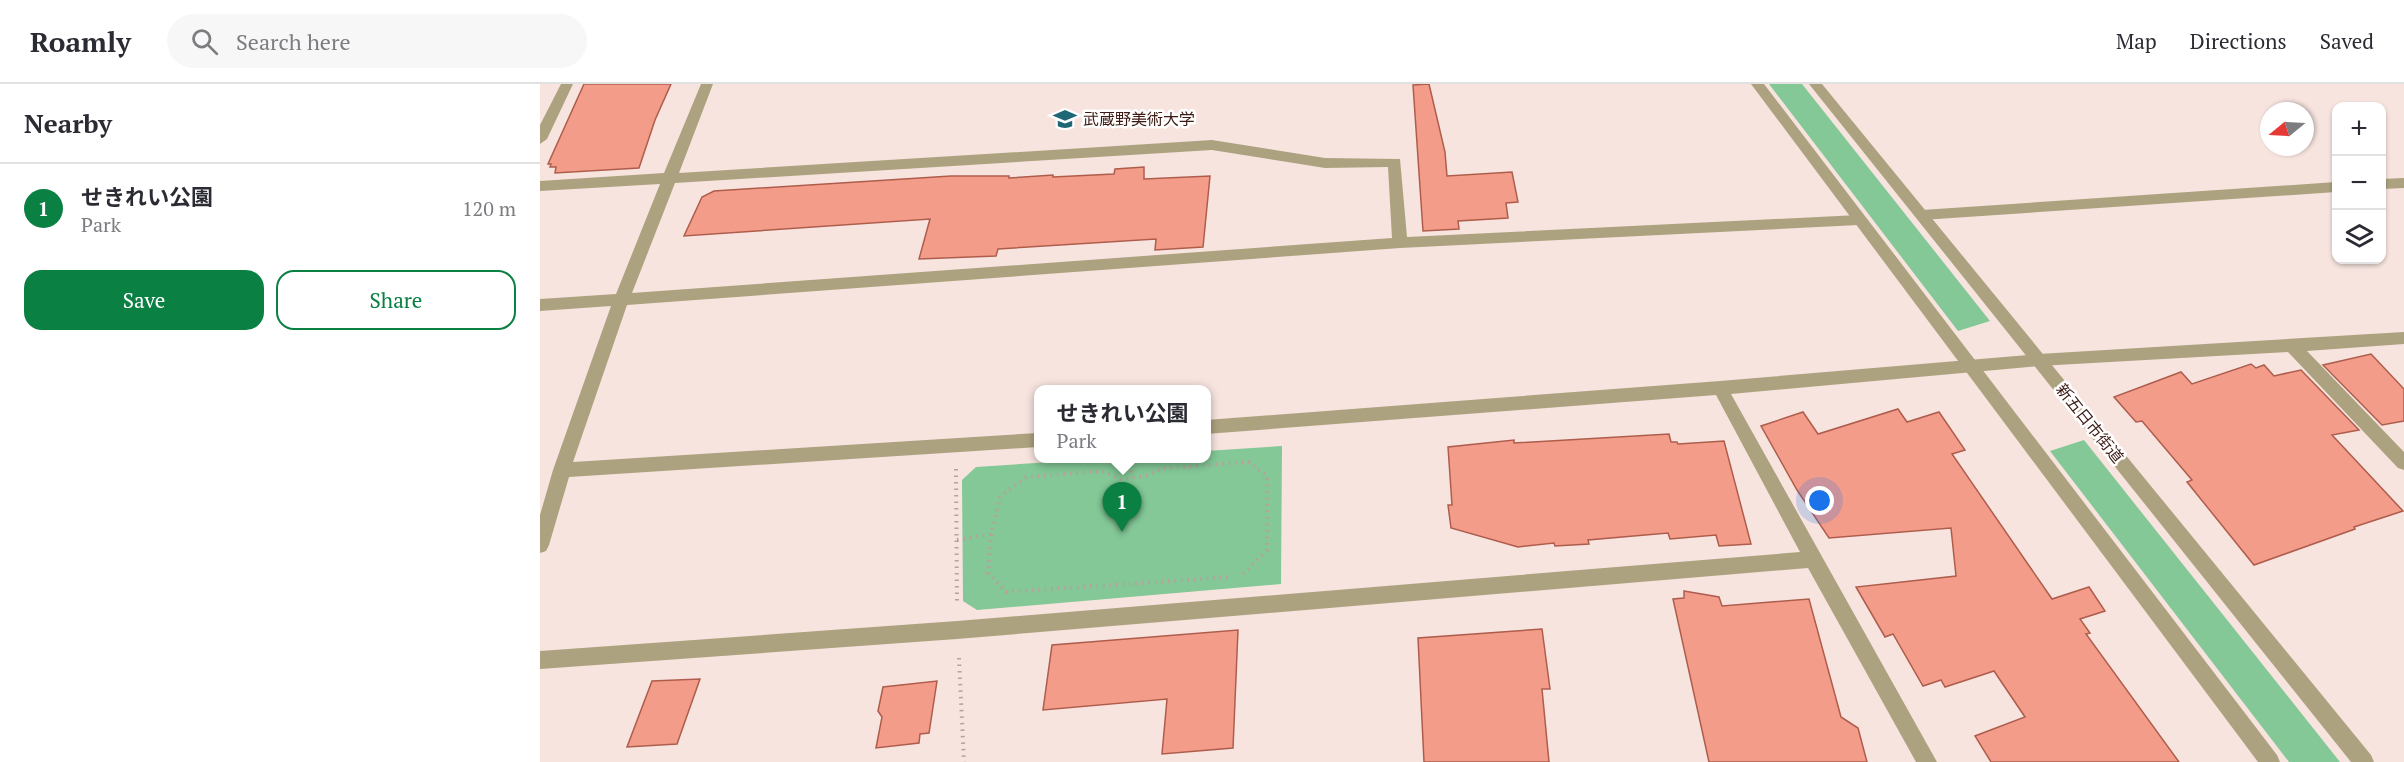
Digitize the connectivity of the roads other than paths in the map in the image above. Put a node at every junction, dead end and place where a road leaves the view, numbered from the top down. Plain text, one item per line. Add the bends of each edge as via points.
1 (567, 84) edge
2 (707, 84) edge
3 (1757, 84) edge
4 (1815, 84) edge
5 (540, 139) edge
6 (670, 179) junction
7 (2404, 183) edge
8 (2386, 184) edge
9 (540, 186) edge
10 (2332, 187) edge
11 (1922, 215) junction
12 (1858, 220) junction
13 (1400, 243) junction
14 (621, 300) junction
15 (540, 305) edge
16 (2404, 338) edge
17 (2292, 346) junction
18 (2039, 360) junction
19 (1968, 365) junction
20 (1720, 388) junction
21 (1211, 427) edge
22 (1034, 440) edge
23 (2404, 463) edge
24 (562, 470) junction
25 (540, 545) edge
26 (1814, 559) junction
27 (540, 660) edge
28 (1927, 762) edge
29 (2270, 762) edge
30 (2364, 762) edge

1 - 5 street
2 - 6 street
3 - 12 street
4 - 11 street, 新五日市街道
6 - 9 street
6 - 13 street via 1212,145 1325,163 1395,162
6 - 14 street
7 - 8 street
10 - 11 street
11 - 18 street, 新五日市街道
12 - 13 street
12 - 19 street
13 - 14 street
14 - 15 street
14 - 24 street
16 - 17 street
17 - 18 street
17 - 23 street
18 - 19 street
18 - 30 street, 新五日市街道
19 - 20 street
19 - 29 street
20 - 21 street
20 - 26 street
22 - 24 street
24 - 25 street
26 - 27 street via 957,630
26 - 28 street

